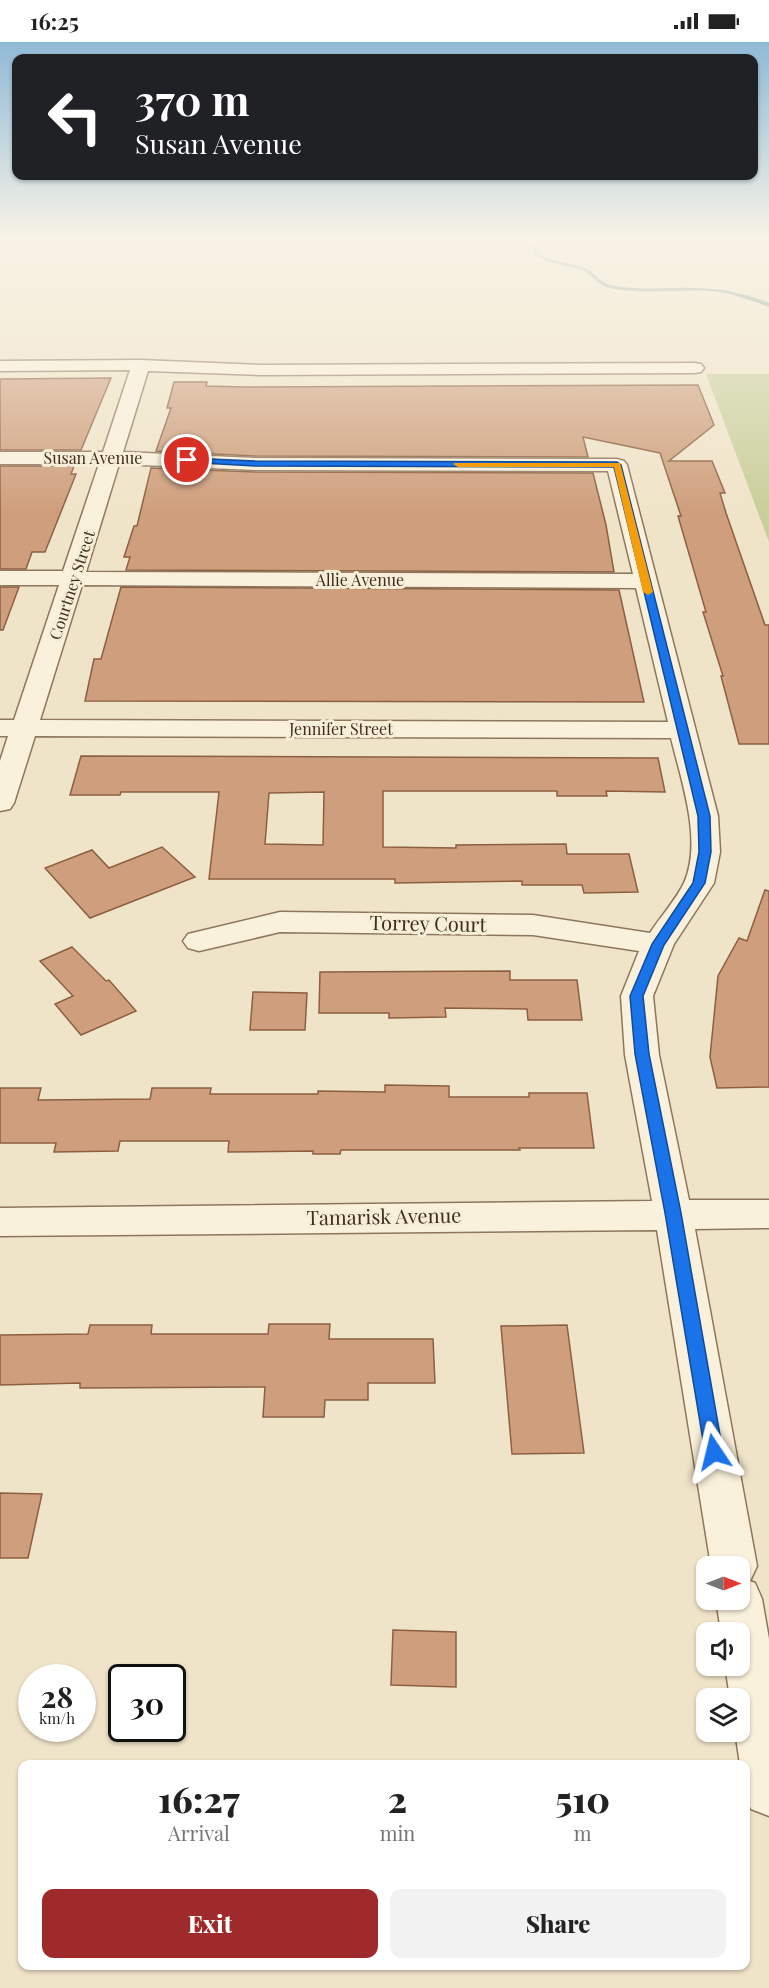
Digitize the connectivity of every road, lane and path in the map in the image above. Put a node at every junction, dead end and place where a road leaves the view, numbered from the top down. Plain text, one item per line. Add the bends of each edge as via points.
1 (141, 365) junction
2 (0, 366) edge
3 (695, 368) dead end
4 (0, 458) edge
5 (113, 458) junction
6 (0, 578) edge
7 (74, 578) junction
8 (645, 581) junction
9 (12, 728) edge
10 (683, 730) junction
11 (0, 803) edge
12 (199, 941) dead end
13 (658, 944) junction
14 (673, 1213) junction
15 (769, 1214) edge
16 (0, 1222) edge
17 (732, 1556) edge
18 (741, 1610) edge
19 (769, 1791) edge

1 - 2 street
1 - 3 street via 260,370
1 - 5 street, Courtney Street
4 - 5 street, Susan Avenue
5 - 7 street, Courtney Street
5 - 8 street, Susan Avenue via 255,464 617,465
6 - 7 street, Allie Avenue
7 - 8 street, Allie Avenue
7 - 9 street, Courtney Street
8 - 10 street
9 - 10 street, Jennifer Street
9 - 11 street, Courtney Street
10 - 13 street via 704,816 705,852 699,883
12 - 13 street, Torrey Court via 280,922 533,925
13 - 14 street via 637,996 642,1054
14 - 15 street, Tamarisk Avenue
14 - 16 street, Tamarisk Avenue
14 - 17 street
18 - 19 street

